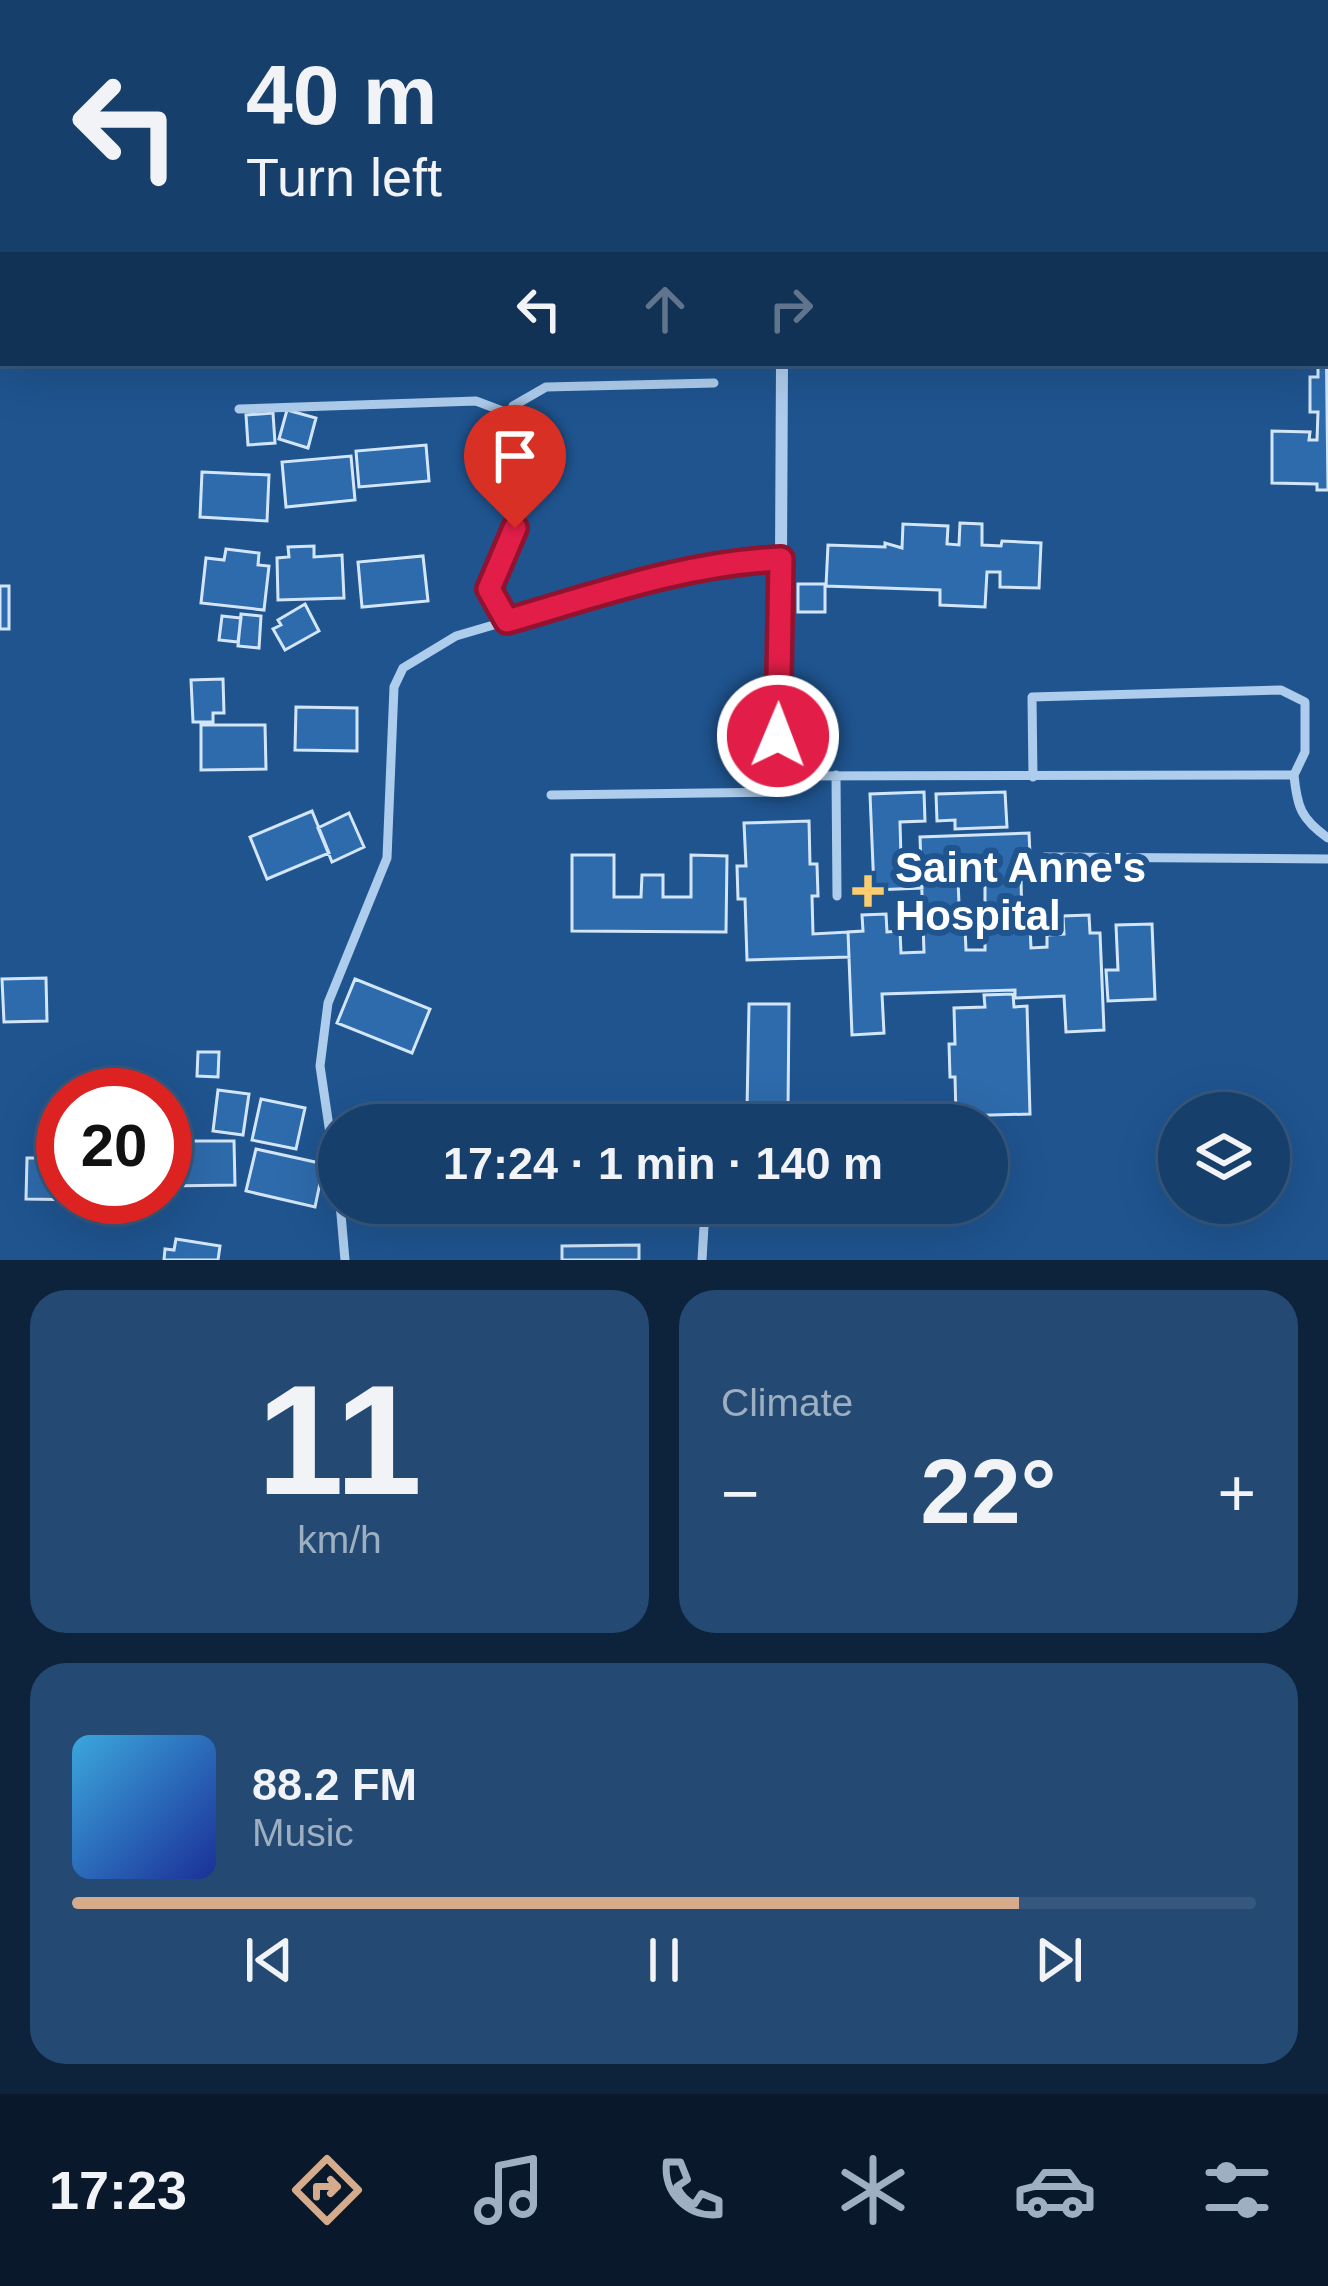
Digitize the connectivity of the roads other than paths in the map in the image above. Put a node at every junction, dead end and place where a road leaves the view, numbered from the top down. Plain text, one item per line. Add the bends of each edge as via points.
1 (782, 366) edge
2 (714, 383) dead end
3 (239, 409) dead end
4 (513, 416) junction
5 (781, 559) junction
6 (507, 621) junction
7 (1294, 775) junction
8 (778, 776) junction
9 (836, 776) junction
10 (1034, 777) junction
11 (551, 795) dead end
12 (1328, 838) edge
13 (1045, 857) dead end
14 (1328, 859) edge
15 (837, 896) dead end
16 (326, 1104) edge
17 (342, 1224) edge
18 (705, 1224) edge
19 (345, 1260) edge
20 (702, 1260) edge

1 - 5 street
2 - 4 lane via 546,387 513,406
3 - 4 lane via 476,401
4 - 6 lane via 526,497 489,589
5 - 6 lane via 657,577
5 - 8 lane
6 - 16 lane via 457,636 403,668 394,687 387,858 328,1003 320,1066
7 - 10 lane
7 - 10 lane via 1305,752 1305,702 1281,690 1032,697
7 - 12 lane via 1298,810
8 - 9 lane
8 - 11 lane via 778,792
9 - 10 lane
9 - 15 lane
13 - 14 lane
17 - 19 lane
18 - 20 lane

